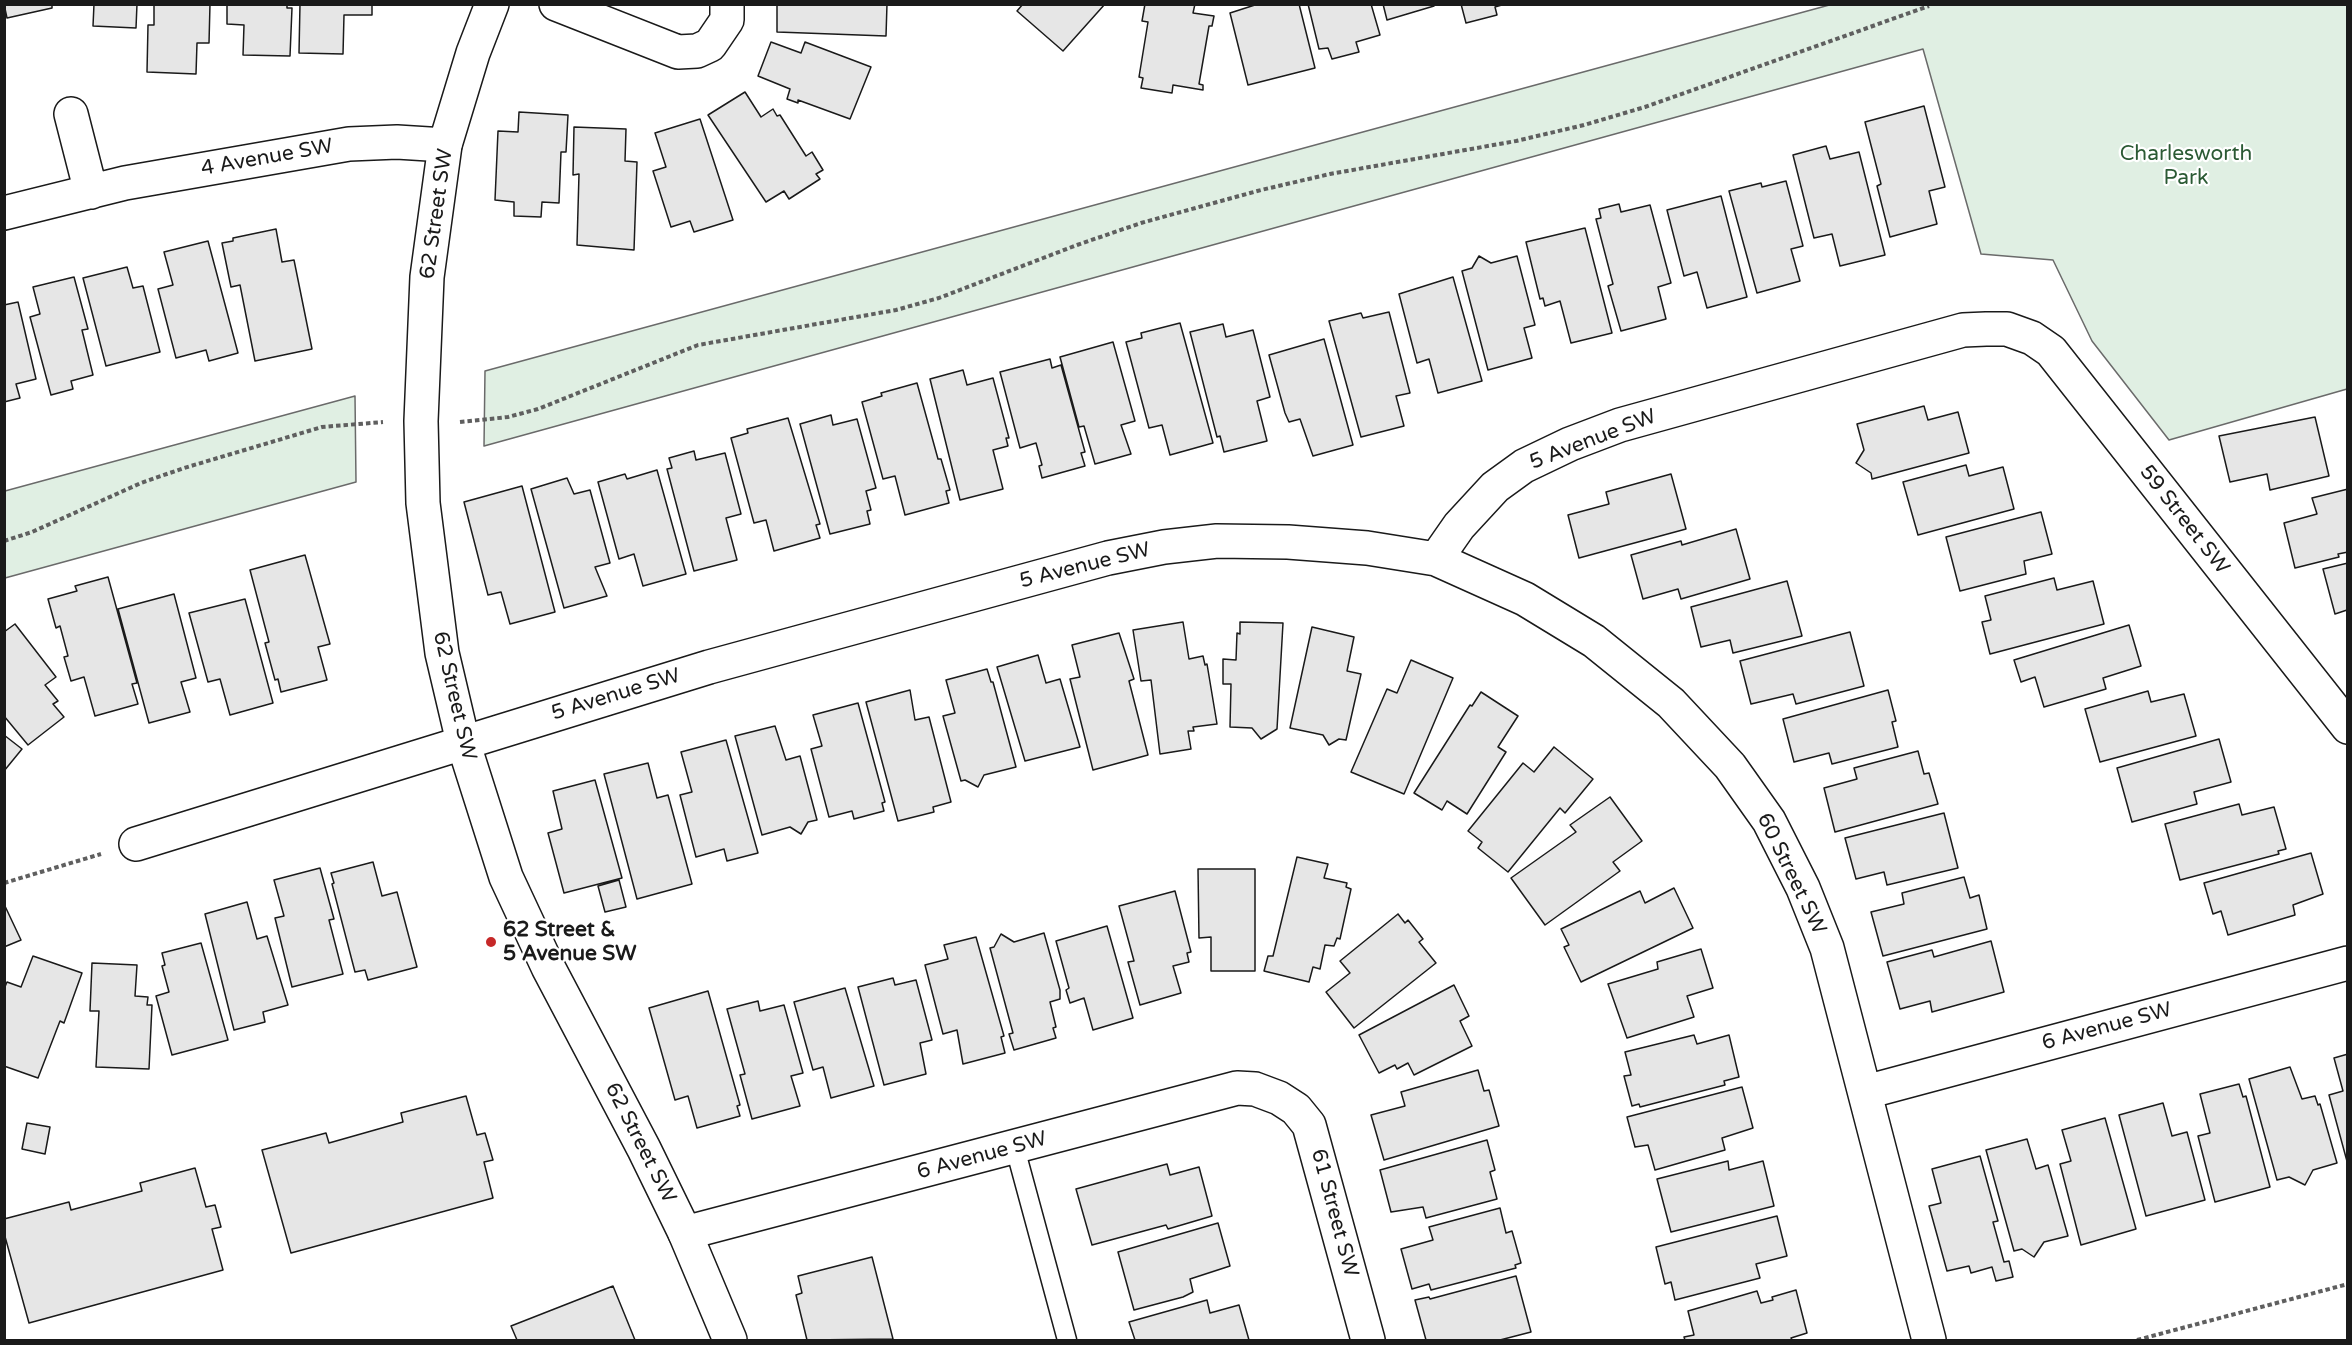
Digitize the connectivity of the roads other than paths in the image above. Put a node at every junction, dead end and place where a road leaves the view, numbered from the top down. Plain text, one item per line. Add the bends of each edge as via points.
1 (492, 4) edge
2 (556, 4) edge
3 (727, 4) edge
4 (71, 114) dead end
5 (446, 145) junction
6 (91, 192) junction
7 (4, 213) edge
8 (2007, 329) joint
9 (1436, 559) junction
10 (2348, 728) edge
11 (463, 742) junction
12 (136, 844) road end
13 (2348, 963) edge
14 (1866, 1092) junction
15 (1279, 1098) joint
16 (1015, 1148) junction
17 (685, 1233) junction
18 (730, 1341) edge
19 (1067, 1341) edge
20 (1368, 1341) edge
21 (1929, 1341) edge

1 - 5 street, 62 Street SW via 473,52
2 - 3 street via 678,52 697,51 710,45 727,20
4 - 6 street
5 - 6 street, 4 Avenue SW via 349,144
5 - 11 street, 62 Street SW via 427,277 420,421 431,579 442,653
6 - 7 street, 4 Avenue SW
8 - 9 street, 5 Avenue SW via 1962,330 1620,425 1570,444 1524,466 1495,487 1459,526
8 - 10 street, 59 Street SW via 2032,338 2051,351
9 - 11 street, 5 Avenue SW via 1367,548 1288,542 1217,541 1164,547 1108,558 709,667
9 - 14 street, 60 Street SW via 1525,599 1594,641 1671,702 1730,766 1769,821 1803,888 1827,948
11 - 12 street, 5 Avenue SW
11 - 17 street, 62 Street SW via 506,878
13 - 14 street, 6 Avenue SW
14 - 21 street, 60 Street SW
15 - 16 street, 6 Avenue SW via 1255,1089 1237,1088
15 - 20 street, 61 Street SW via 1296,1109 1309,1125
16 - 17 street, 6 Avenue SW
16 - 19 lane
17 - 18 street, 62 Street SW

